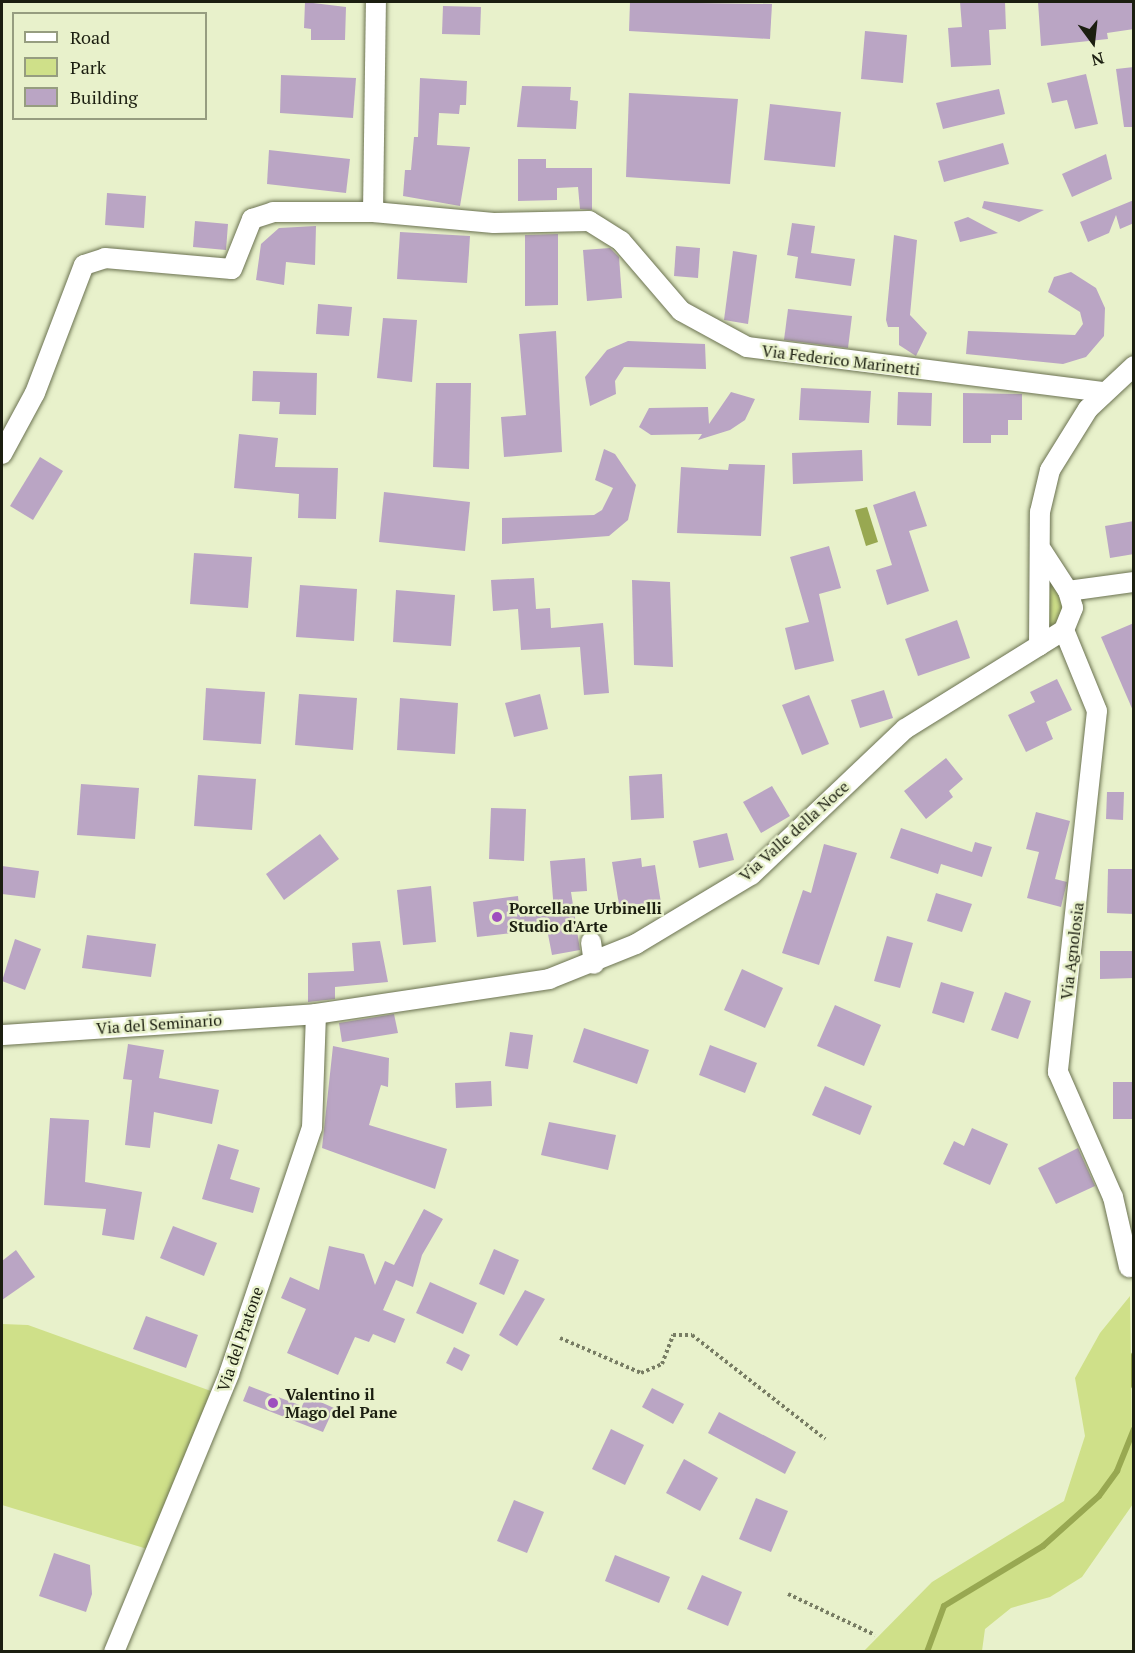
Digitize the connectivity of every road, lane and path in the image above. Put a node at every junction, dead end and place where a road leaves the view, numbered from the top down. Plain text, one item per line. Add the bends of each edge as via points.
1 (376, 2) edge
2 (373, 212) junction
3 (1134, 366) edge
4 (1104, 392) junction
5 (2, 454) edge
6 (1042, 551) junction
7 (1134, 582) edge
8 (1068, 591) junction
9 (1064, 630) junction
10 (1039, 646) junction
11 (591, 942) dead end
12 (594, 964) junction
13 (316, 1014) junction
14 (2, 1035) edge
15 (1129, 1267) dead end
16 (560, 1338) dead end
17 (825, 1439) dead end
18 (788, 1594) dead end
19 (875, 1635) dead end
20 (114, 1652) edge

1 - 2 street
2 - 4 street, Via Federico Marinetti via 494,223 589,221 621,240 681,311 747,347
2 - 5 street, Via Federico Marinetti via 257,215 248,227 238,263 226,271 115,258 89,262 77,275 35,393
3 - 4 street
4 - 6 street via 1075,425 1050,470 1041,503
6 - 8 street
6 - 10 street
7 - 8 street
8 - 9 street via 1072,608
9 - 10 street, Via Valle della Noce
9 - 15 street, Via Agnolosia via 1097,711 1058,1072 1113,1197
10 - 12 street, Via Valle della Noce via 904,729 751,875
11 - 12 street
12 - 13 street, Via Valle della Noce via 549,979
13 - 14 street, Via del Seminario
13 - 20 street, Via del Pratone via 312,1128 229,1374
16 - 17 path via 641,1373 662,1364 674,1335 692,1335
18 - 19 path

